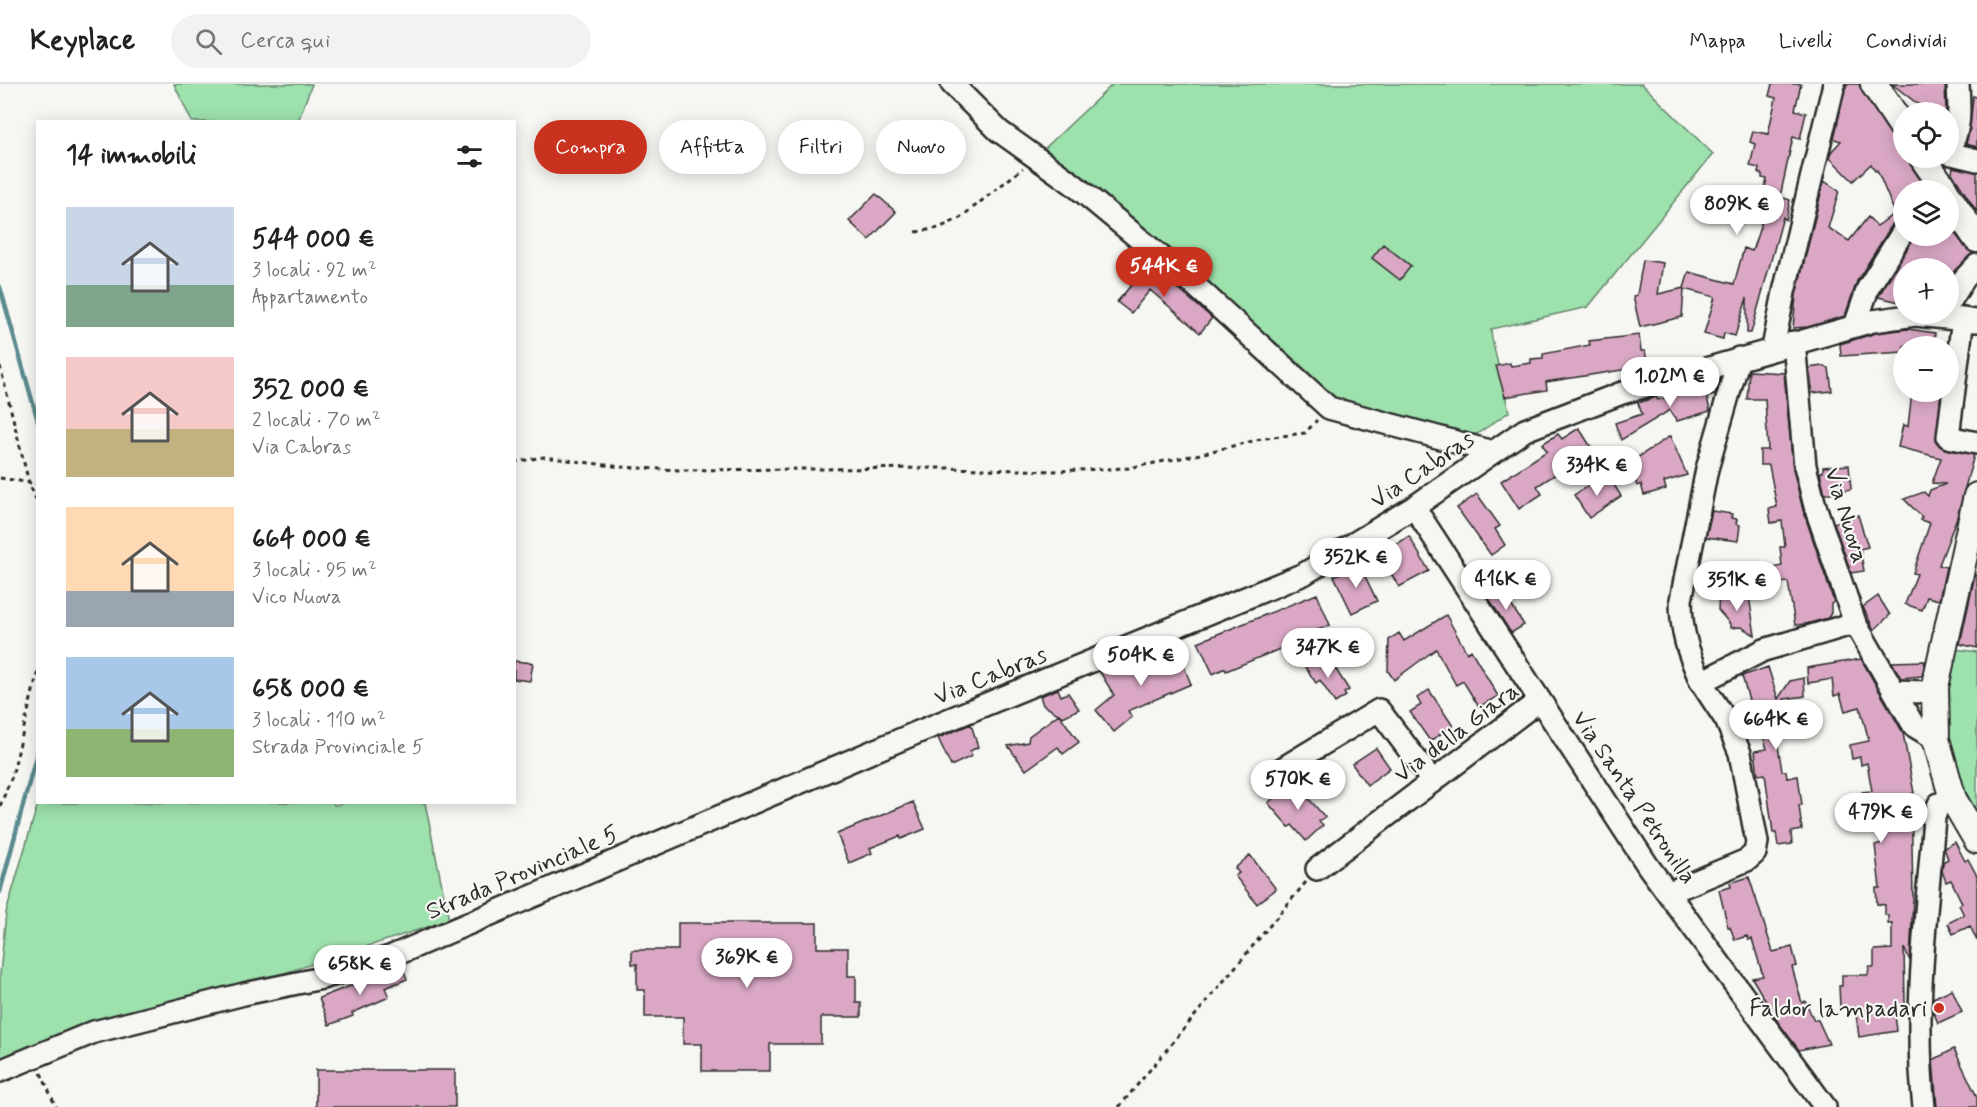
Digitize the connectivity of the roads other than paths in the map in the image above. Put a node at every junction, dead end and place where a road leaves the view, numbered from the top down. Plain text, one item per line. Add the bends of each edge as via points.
1 (952, 84) edge
2 (1834, 84) edge
3 (1874, 84) edge
4 (1958, 84) edge
5 (1959, 102) edge
6 (1893, 112) edge
7 (1959, 155) edge
8 (1977, 160) edge
9 (1939, 179) edge
10 (1977, 239) edge
11 (1894, 246) edge
12 (1977, 265) edge
13 (1959, 299) edge
14 (1893, 319) edge
15 (1954, 324) edge
16 (1855, 326) junction
17 (1794, 342) junction
18 (1773, 348) junction
19 (1739, 358) junction
20 (1977, 443) edge
21 (1493, 452) junction
22 (1977, 496) edge
23 (1414, 507) junction
24 (1855, 623) junction
25 (1701, 682) junction
26 (1935, 687) junction
27 (1895, 691) junction
28 (1540, 700) junction
29 (916, 733) joint
30 (1936, 739) junction
31 (1265, 779) dead end
32 (1433, 782) junction
33 (1953, 799) junction
34 (1977, 840) edge
35 (1317, 869) road end
36 (1668, 893) junction
37 (0, 1071) edge
38 (1825, 1107) edge
39 (1924, 1107) edge

1 - 21 street via 999,131 1073,184 1190,280 1329,408
2 - 18 street
3 - 6 main road
4 - 5 street
7 - 8 street
9 - 10 main road
11 - 16 street via 1868,288
12 - 13 street via 1964,279
14 - 16 street, Via Cabras
15 - 20 street via 1948,437
16 - 17 street, Via Cabras
17 - 18 street, Via Cabras
17 - 24 street, Via Nuova via 1805,466
18 - 19 street, Via Cabras
19 - 21 street, Via Cabras via 1622,393 1535,425
19 - 25 street via 1707,468 1681,600 1685,644
21 - 23 street, Via Cabras
22 - 26 main road
23 - 28 street, Via Santa Petronilla
23 - 29 street, Via Cabras via 1304,574
24 - 25 street via 1764,650
24 - 27 street, Via Nuova
25 - 36 street via 1726,720 1740,753 1757,842 1755,853 1748,860
26 - 27 street via 1925,692
26 - 30 main road
27 - 30 street, Via Nuova via 1914,726
28 - 32 street, Via della Giara
28 - 36 street, Via Santa Petronilla
29 - 37 street, Strada Provinciale 5 via 390,957 322,978 94,1032
30 - 33 main road
31 - 32 street via 1379,710
32 - 35 street, Via della Giara
33 - 34 main road
33 - 39 street via 1939,804 1934,817 1920,1004
36 - 38 street, Via Santa Petronilla

